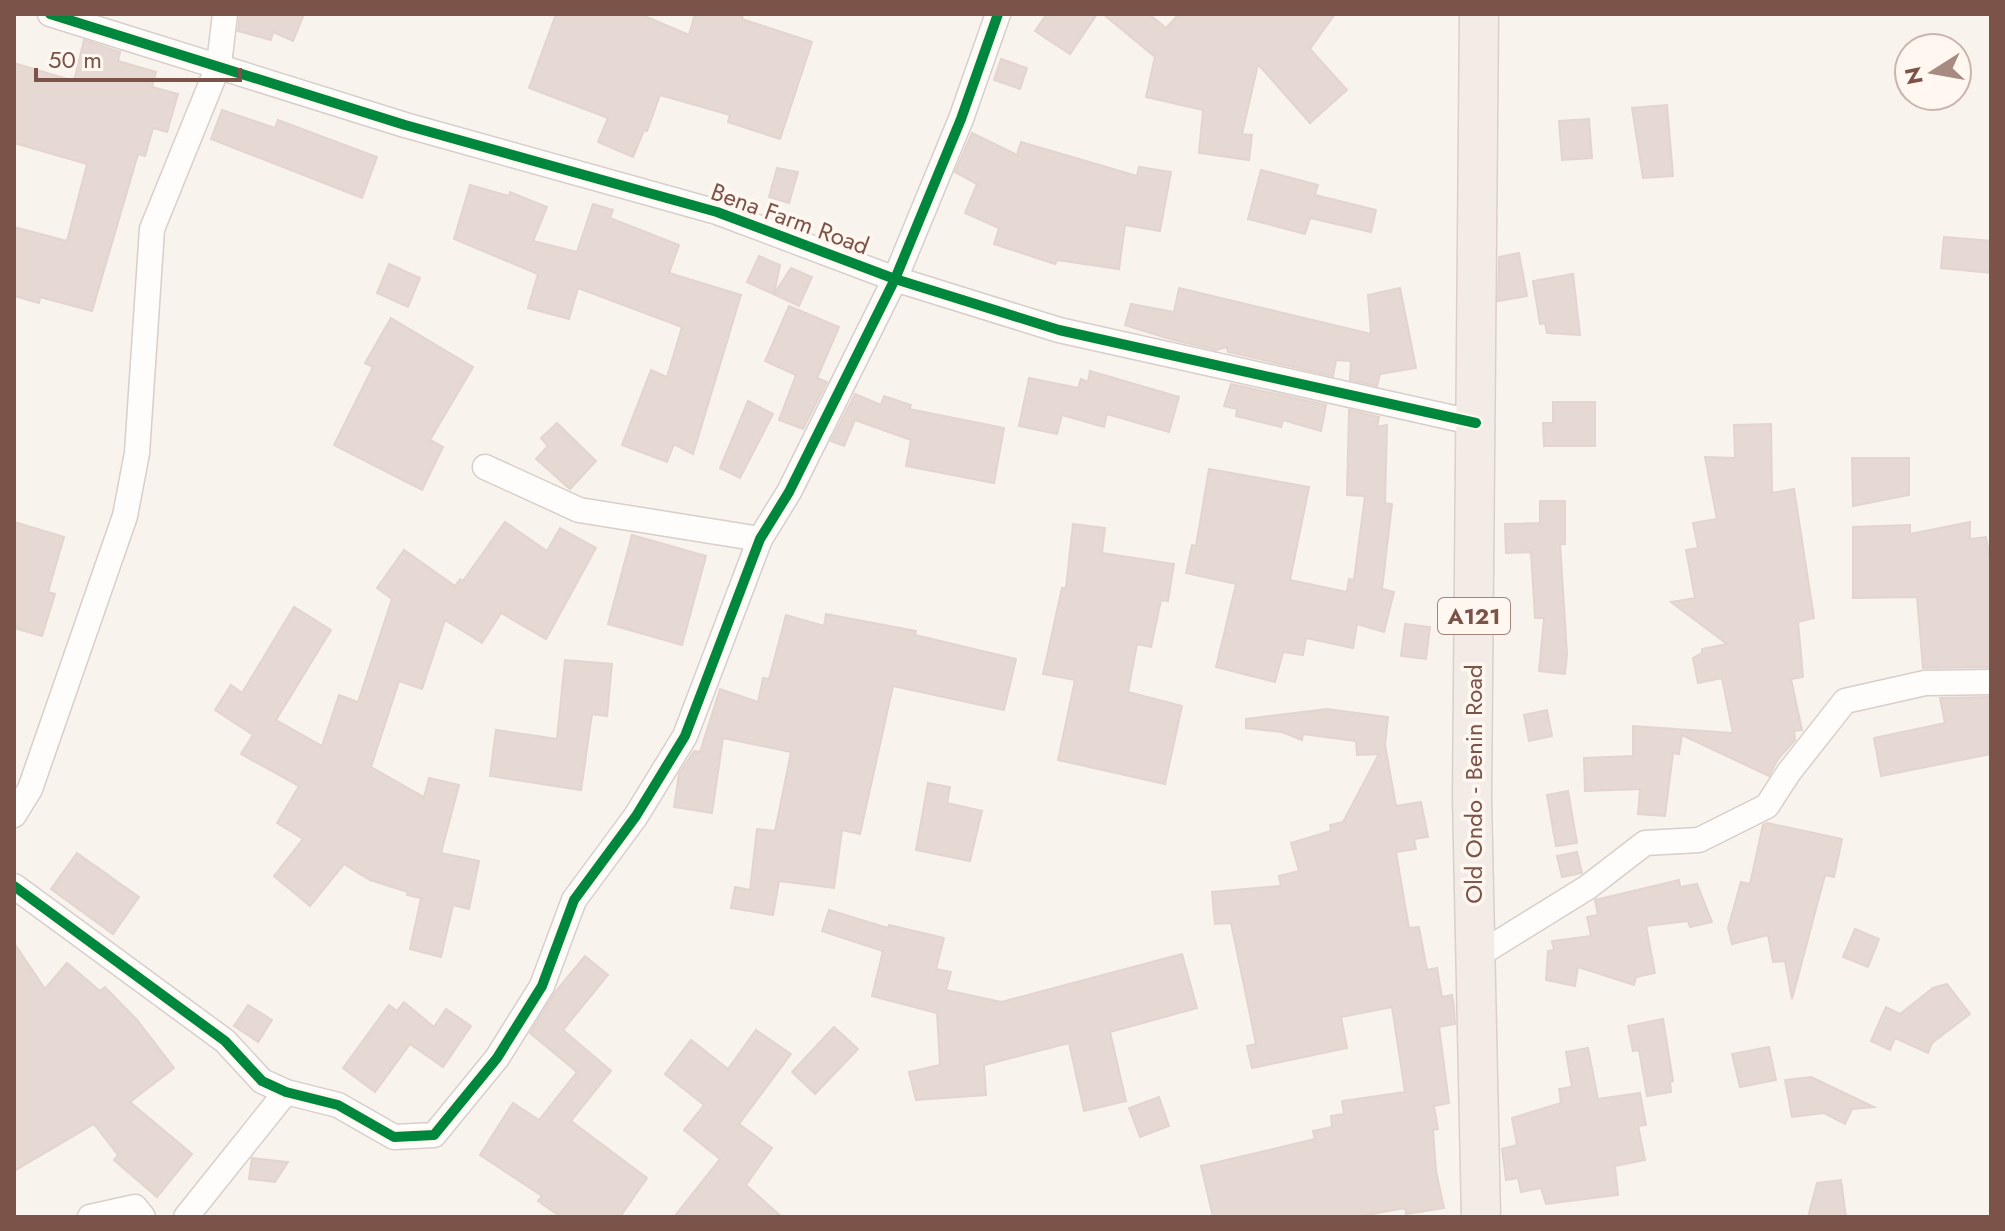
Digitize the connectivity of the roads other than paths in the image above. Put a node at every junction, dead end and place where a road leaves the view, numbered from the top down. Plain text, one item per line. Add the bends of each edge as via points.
1 (50, 14) edge
2 (225, 14) edge
3 (998, 14) edge
4 (1479, 14) edge
5 (219, 64) junction
6 (895, 279) junction
7 (1476, 423) junction
8 (485, 467) dead end
9 (760, 539) junction
10 (1991, 682) edge
11 (14, 815) edge
12 (14, 886) edge
13 (1475, 957) junction
14 (286, 1092) junction
15 (90, 1217) edge
16 (143, 1217) edge
17 (186, 1217) edge
18 (1481, 1217) edge

1 - 5 street, Bena Farm Road
2 - 5 street
3 - 6 street
4 - 7 main road, Old Ondo - Benin Road / A121
5 - 6 street, Bena Farm Road via 405,125 717,212
5 - 11 street via 152,229 137,453 125,516 30,789
6 - 7 street, Bena Farm Road via 1059,330
6 - 9 street via 789,492
7 - 13 main road, Old Ondo - Benin Road / A121
8 - 9 street via 579,510
9 - 14 street via 685,736 636,816 574,900 542,986 497,1058 434,1135 394,1137 338,1105
10 - 13 street via 1925,683 1845,701 1767,806 1699,840 1645,843 1588,887
12 - 14 street via 225,1041 262,1081
13 - 18 main road, Old Ondo - Benin Road / A121
14 - 17 street
15 - 16 street via 135,1207

